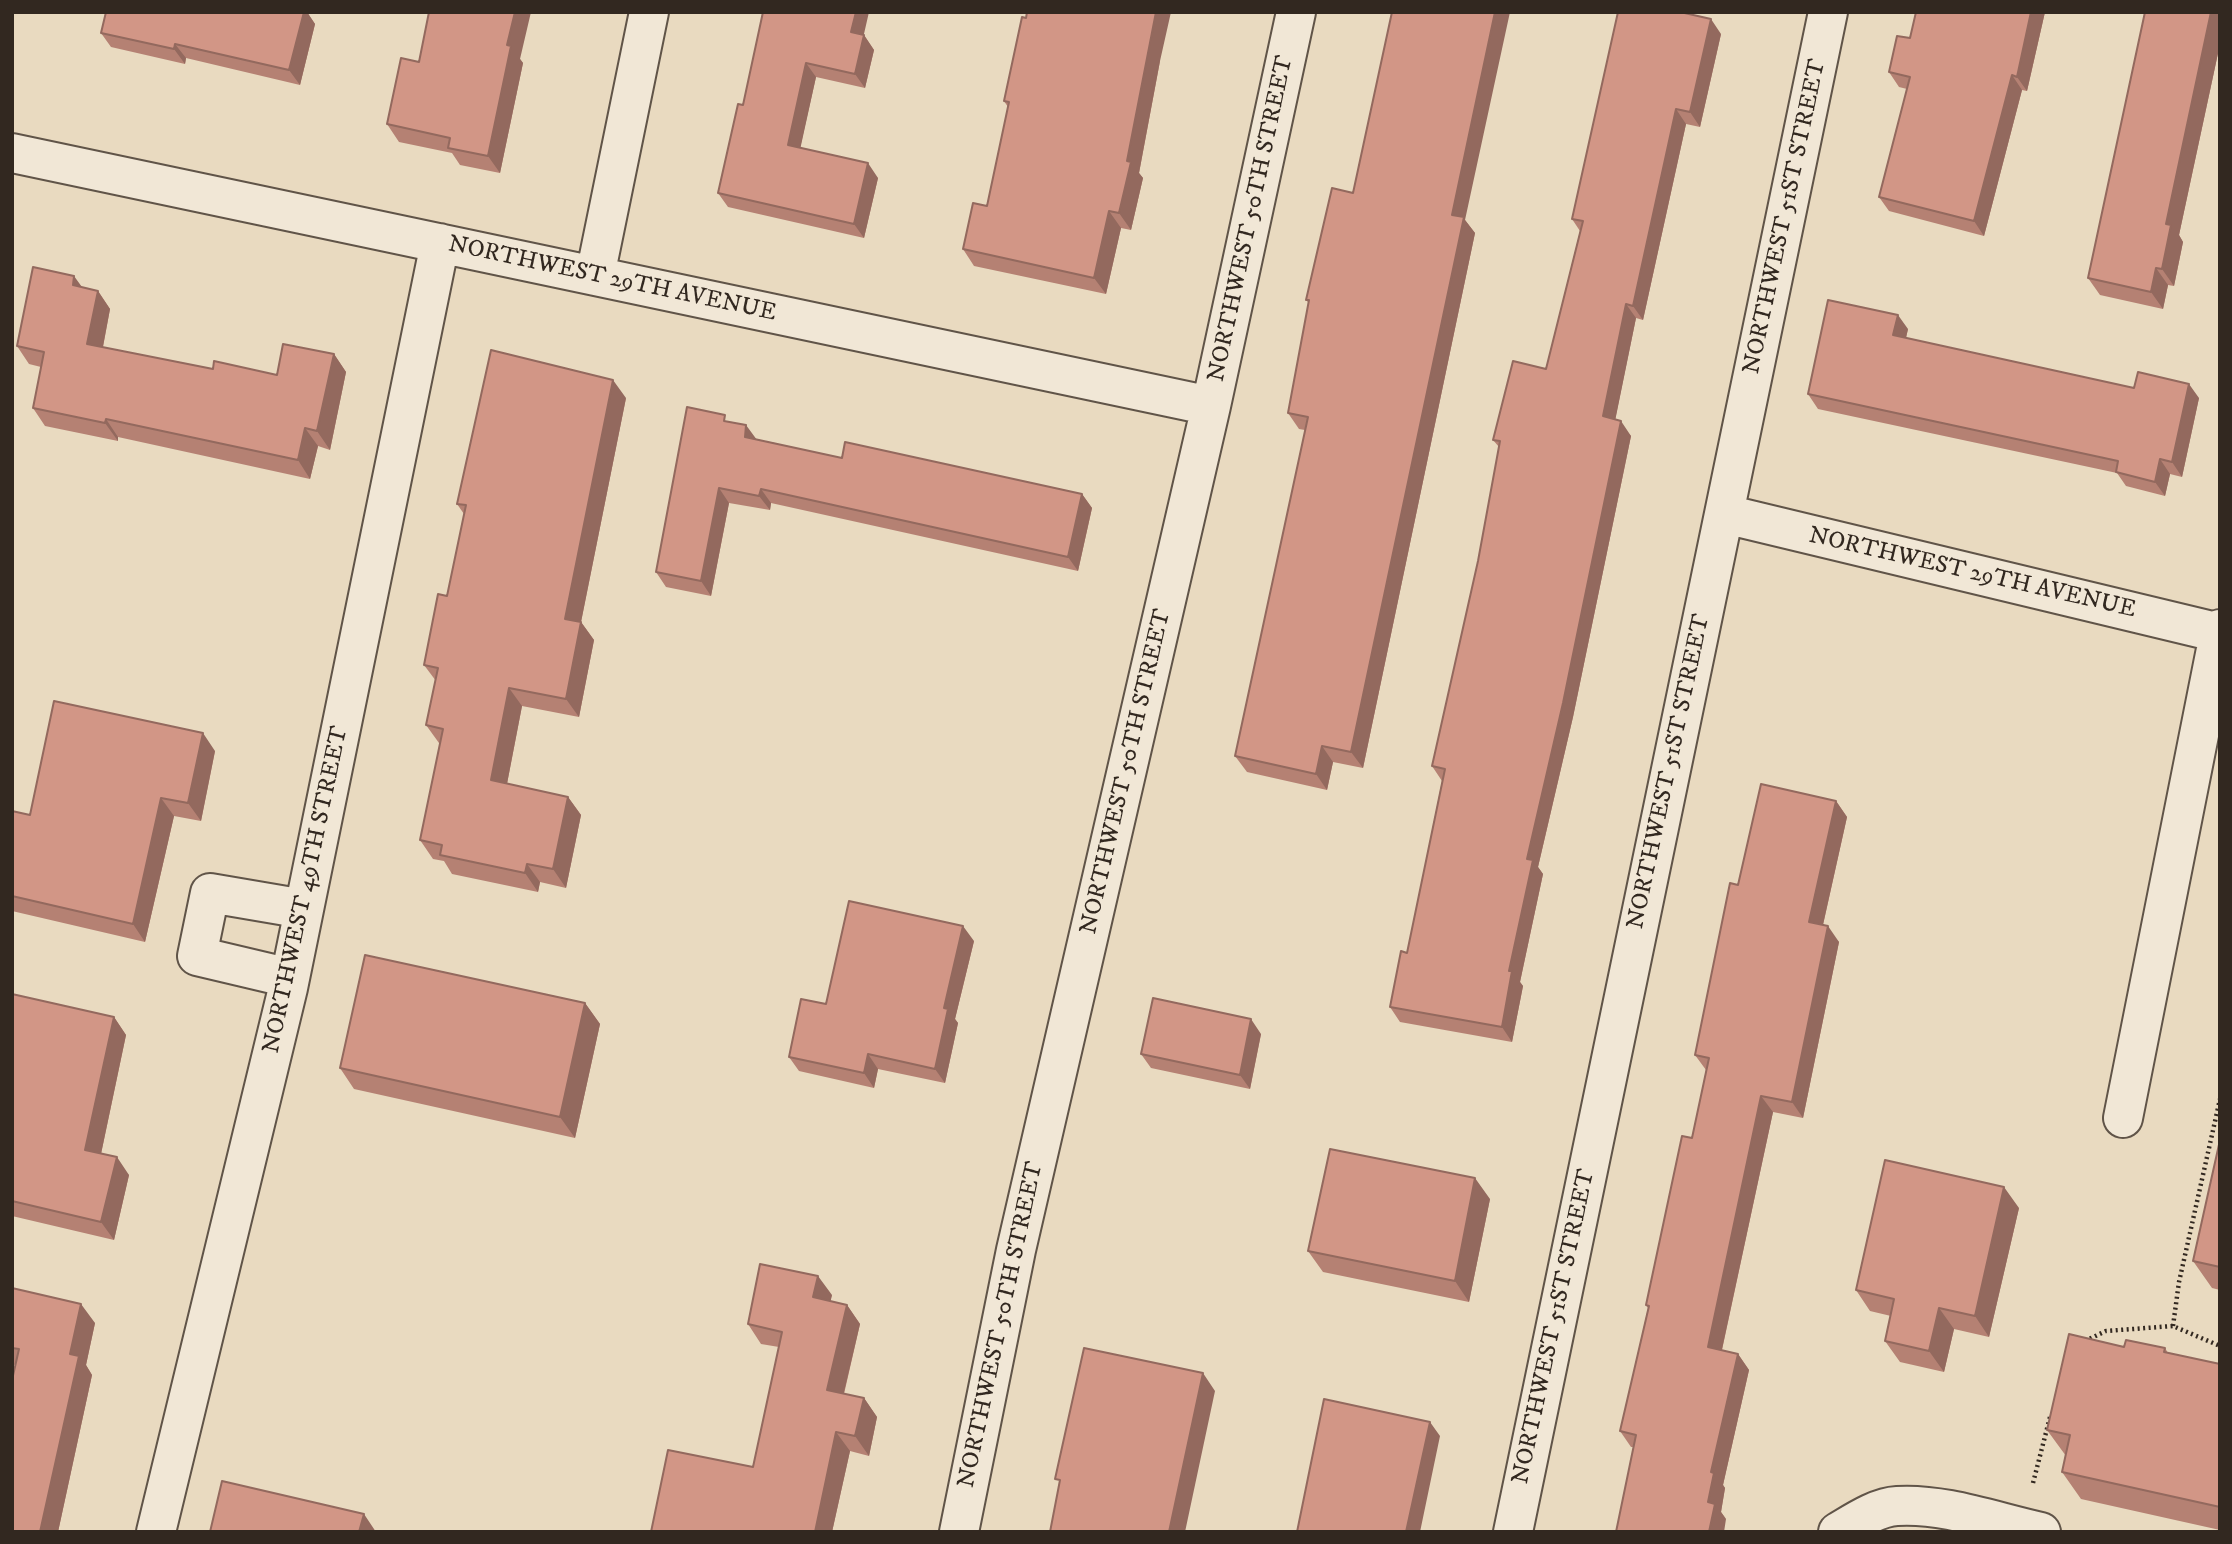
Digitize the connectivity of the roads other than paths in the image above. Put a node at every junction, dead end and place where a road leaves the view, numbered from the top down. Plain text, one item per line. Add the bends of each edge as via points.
1 (649, 12) edge
2 (1296, 12) edge
3 (1828, 12) edge
4 (12, 153) edge
5 (440, 243) junction
6 (594, 276) junction
7 (1211, 406) junction
8 (1725, 514) junction
9 (2219, 632) edge
10 (304, 909) junction
11 (290, 978) junction
12 (2123, 1118) dead end
13 (2031, 1530) edge
14 (156, 1532) edge
15 (958, 1532) edge
16 (1513, 1532) edge
17 (1838, 1532) edge

1 - 6 street
2 - 7 street, NORTHWEST 50TH STREET
3 - 8 street, NORTHWEST 51ST STREET
4 - 5 street, NORTHWEST 29TH AVENUE
5 - 6 street, NORTHWEST 29TH AVENUE
5 - 10 street, NORTHWEST 49TH STREET
6 - 7 street, NORTHWEST 29TH AVENUE
7 - 15 street, NORTHWEST 50TH STREET via 1016,1250
8 - 9 street, NORTHWEST 29TH AVENUE
8 - 16 street, NORTHWEST 51ST STREET
9 - 12 street
10 - 11 street, NORTHWEST 49TH STREET
10 - 11 street via 210,893 197,956
11 - 14 street, NORTHWEST 49TH STREET
13 - 17 street via 1929,1508 1895,1506

